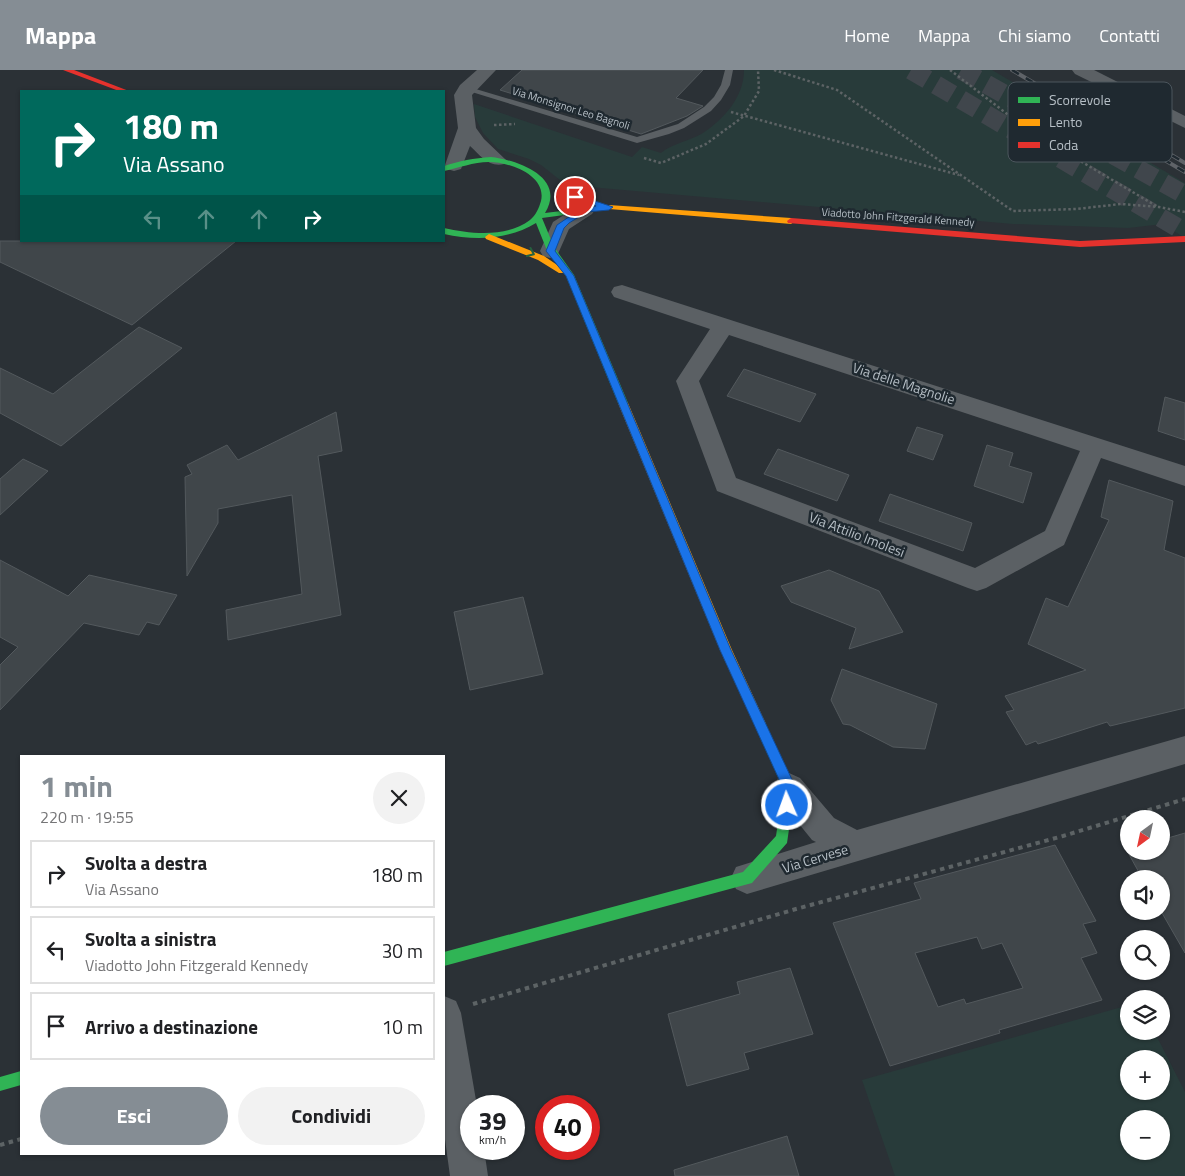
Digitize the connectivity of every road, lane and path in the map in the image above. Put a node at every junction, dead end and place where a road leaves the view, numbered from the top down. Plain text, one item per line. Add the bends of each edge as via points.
1 (67, 70) edge
2 (487, 70) edge
3 (729, 70) edge
4 (774, 70) edge
5 (950, 70) edge
6 (1091, 73) edge
7 (1108, 82) edge
8 (466, 88) junction
9 (122, 90) edge
10 (711, 106) junction
11 (1008, 115) edge
12 (1172, 116) edge
13 (1185, 123) edge
14 (467, 128) junction
15 (497, 160) junction
16 (1082, 162) edge
17 (449, 167) edge
18 (962, 176) junction
19 (542, 182) junction
20 (557, 190) dead end
21 (584, 205) junction
22 (1159, 207) junction
23 (1185, 212) edge
24 (538, 216) junction
25 (445, 231) edge
26 (490, 237) junction
27 (1185, 239) edge
28 (550, 251) junction
29 (570, 276) junction
30 (622, 292) dead end
31 (724, 325) junction
32 (1094, 446) junction
33 (1185, 476) edge
34 (1185, 750) edge
35 (789, 788) junction
36 (1185, 799) edge
37 (855, 846) junction
38 (747, 878) junction
39 (445, 959) edge
40 (445, 1013) edge
41 (445, 1020) edge
42 (20, 1078) edge
43 (0, 1084) edge
44 (20, 1139) edge
45 (0, 1145) edge
46 (469, 1176) edge

1 - 9 main road
2 - 8 street
3 - 10 lane, Via Monsignor Leo Bagnoli via 721,95
4 - 18 path via 837,90
5 - 11 path
6 - 7 street
8 - 10 lane, Via Monsignor Leo Bagnoli via 637,140 658,136 685,124
8 - 14 street via 463,96
10 - 18 path
12 - 13 street
14 - 15 street
14 - 17 street
15 - 17 main road
15 - 19 main road via 524,167
16 - 22 path
18 - 22 path via 1013,211 1121,204
19 - 20 main road
19 - 24 main road via 546,193 545,205
21 - 24 main road, Viadotto John Fitzgerald Kennedy
21 - 27 main road, Viadotto John Fitzgerald Kennedy via 1080,244
21 - 28 street via 560,226
22 - 23 path
24 - 26 main road via 525,226
24 - 28 main road
25 - 26 main road
26 -> 29 main road via 541,258
28 - 29 main road
29 - 35 main road via 726,650
30 - 31 street, Via delle Magnolie
31 - 32 street, Via delle Magnolie
31 - 32 street, Via Attilio Imolesi via 687,381 726,484 977,580 1054,538
32 - 33 street, Via delle Magnolie
34 - 37 street, Via Cervese
35 - 37 street via 823,829
35 - 38 main road via 782,839
36 - 40 path
37 - 38 street, Via Cervese
38 - 39 main road, Via Cervese
41 - 46 street
42 - 43 main road
44 - 45 path

